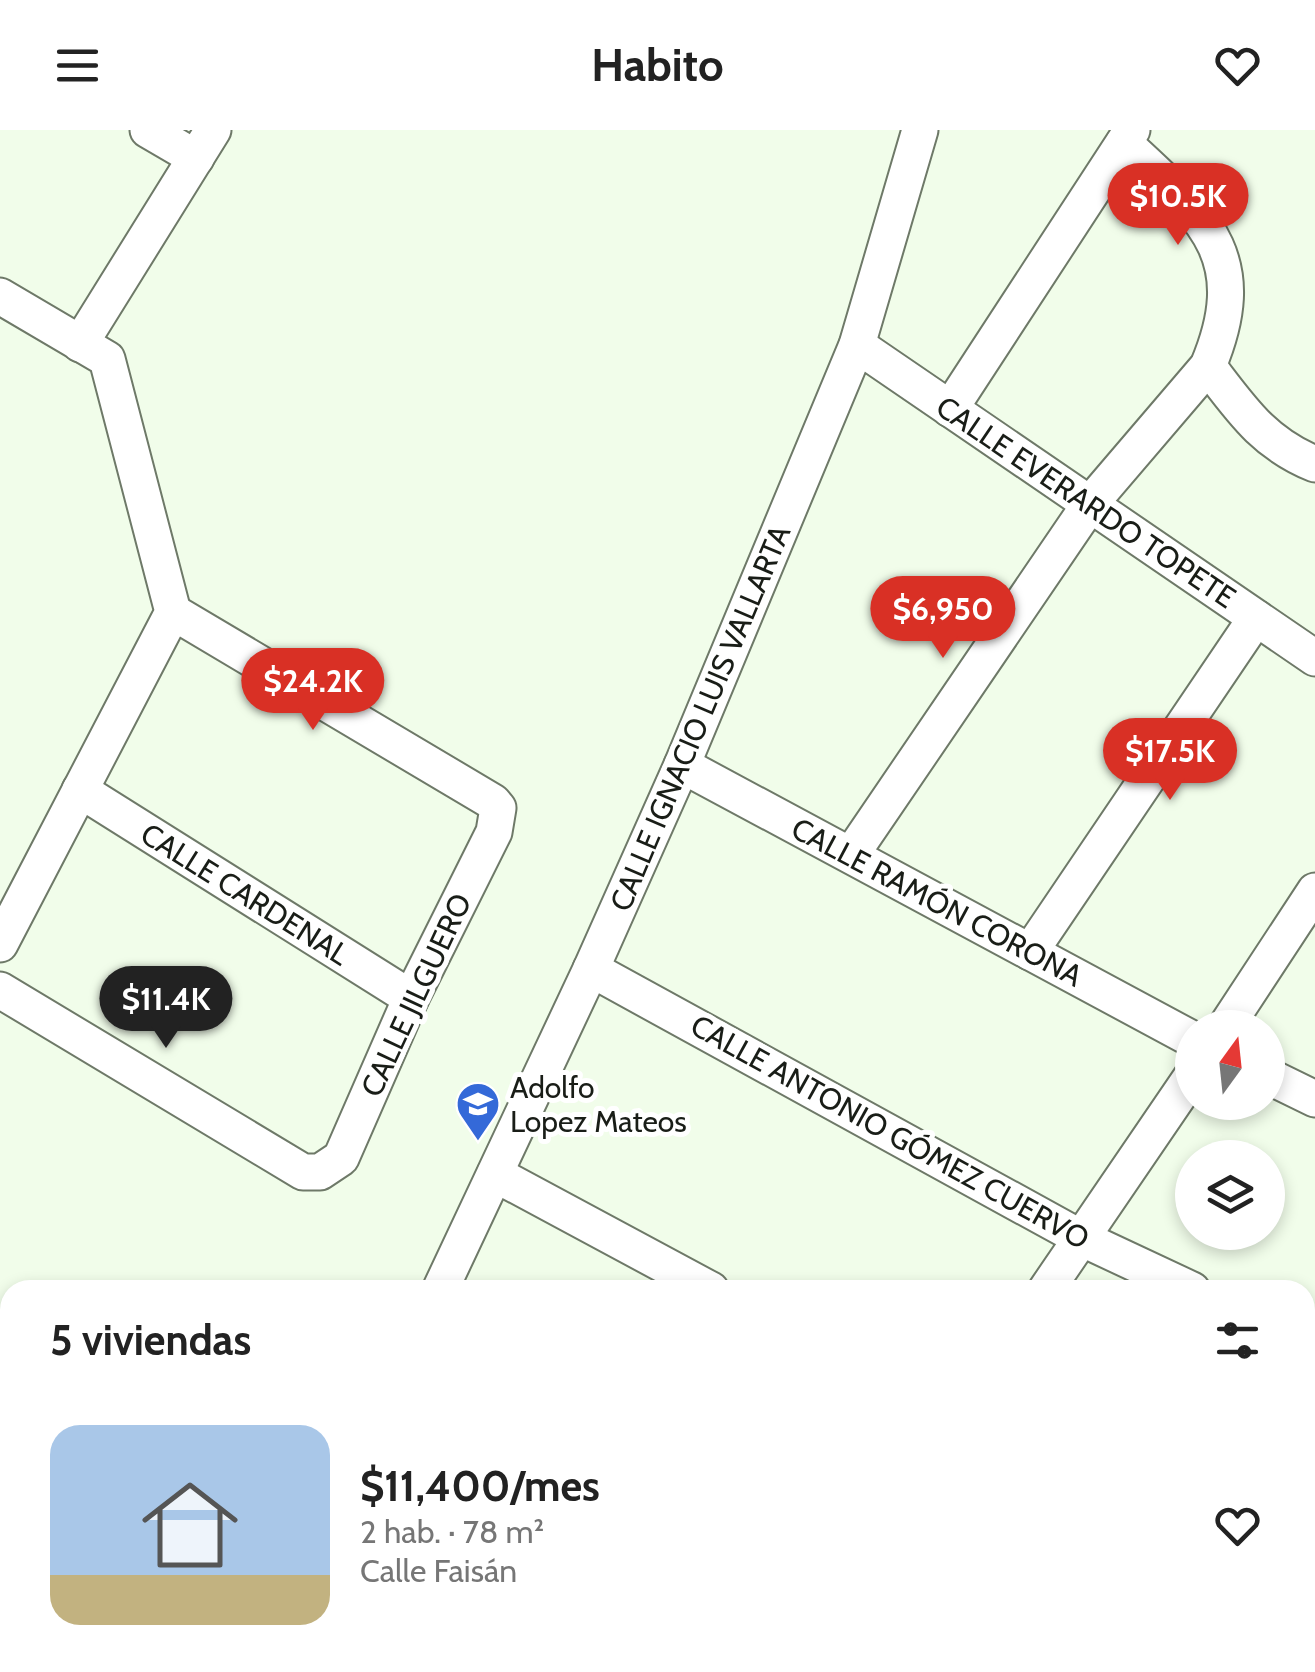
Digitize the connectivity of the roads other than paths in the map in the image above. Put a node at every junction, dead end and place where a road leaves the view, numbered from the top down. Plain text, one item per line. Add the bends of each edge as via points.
1 (148, 130) edge
2 (920, 130) edge
3 (1128, 136) edge
4 (204, 144) edge
5 (0, 296) edge
6 (80, 344) junction
7 (857, 345) junction
8 (1208, 366) junction
9 (950, 409) junction
10 (1315, 464) edge
11 (1090, 504) junction
12 (172, 612) junction
13 (1256, 618) junction
14 (1315, 658) edge
15 (682, 764) junction
16 (80, 790) junction
17 (850, 855) junction
18 (1315, 891) edge
19 (0, 944) edge
20 (1030, 952) junction
21 (592, 969) junction
22 (0, 990) edge
23 (410, 998) junction
24 (1237, 1010) edge
25 (1175, 1030) edge
26 (1285, 1084) edge
27 (1315, 1098) edge
28 (1175, 1101) edge
29 (495, 1174) junction
30 (1082, 1238) junction
31 (445, 1280) edge
32 (692, 1280) edge
33 (1053, 1280) edge
34 (1171, 1280) edge

1 - 4 street
2 - 7 street, CALLE IGNACIO LUIS VALLARTA
3 - 8 street via 1219,252 1228,284 1222,330
3 - 9 street
4 - 6 street
5 - 6 street
6 - 12 street via 107,359
7 - 9 street, CALLE EVERARDO TOPETE
7 - 15 street, CALLE IGNACIO LUIS VALLARTA
8 - 10 street via 1266,437
8 - 11 street
9 - 11 street, CALLE EVERARDO TOPETE
11 - 13 street, CALLE EVERARDO TOPETE
11 - 17 street
12 - 16 street
12 - 23 street, CALLE JILGUERO via 498,808 494,832
13 - 14 street, CALLE EVERARDO TOPETE
13 - 20 street
15 - 17 street, CALLE RAMÓN CORONA
15 - 21 street, CALLE IGNACIO LUIS VALLARTA
16 - 19 street
16 - 23 street, CALLE CARDENAL
17 - 20 street, CALLE RAMÓN CORONA
18 - 24 street
20 - 25 street, CALLE RAMÓN CORONA
21 - 29 street, CALLE IGNACIO LUIS VALLARTA
21 - 30 street, CALLE ANTONIO GÓMEZ CUERVO
22 - 23 street, CALLE JILGUERO via 303,1172 320,1172 341,1158
26 - 27 street
28 - 30 street
29 - 31 street, CALLE IGNACIO LUIS VALLARTA
29 - 32 street
30 - 33 street
30 - 34 street, CALLE ANTONIO GÓMEZ CUERVO

